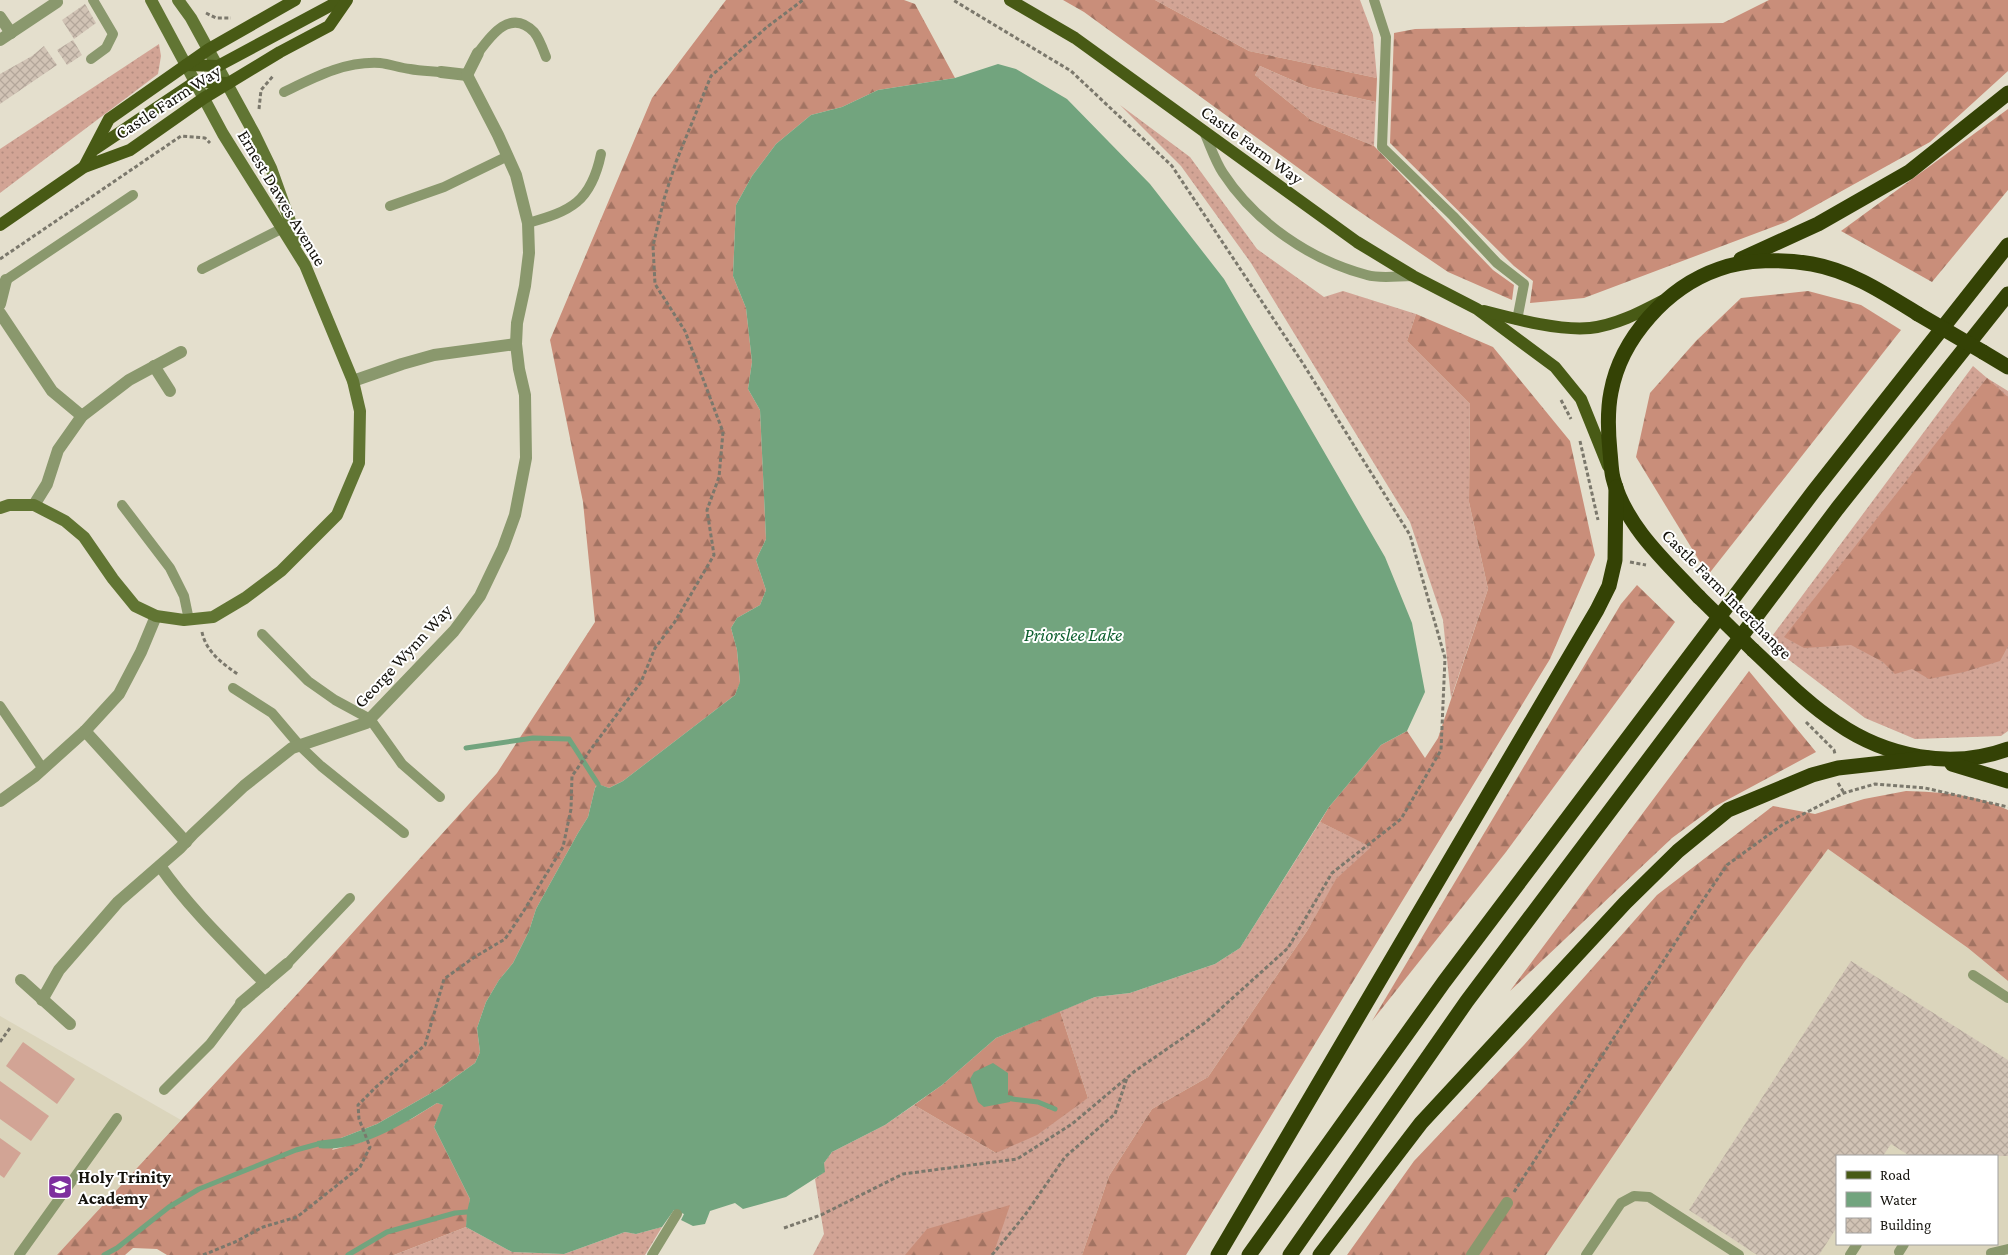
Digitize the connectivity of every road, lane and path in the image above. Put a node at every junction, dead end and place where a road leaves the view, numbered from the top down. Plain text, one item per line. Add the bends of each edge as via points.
1 (93, 0) edge
2 (151, 0) edge
3 (178, 0) edge
4 (295, 0) edge
5 (341, 0) edge
6 (347, 0) edge
7 (803, 0) edge
8 (953, 0) edge
9 (1010, 0) edge
10 (1374, 0) edge
11 (60, 1) edge
12 (202, 10) dead end
13 (0, 17) edge
14 (233, 18) dead end
15 (11, 33) junction
16 (0, 40) edge
17 (209, 49) junction
18 (478, 53) joint
19 (546, 57) dead end
20 (91, 59) dead end
21 (186, 65) junction
22 (218, 66) junction
23 (281, 70) dead end
24 (441, 72) joint
25 (466, 75) junction
26 (195, 82) junction
27 (228, 84) junction
28 (284, 92) dead end
29 (2008, 92) edge
30 (204, 98) junction
31 (259, 111) dead end
32 (1204, 132) junction
33 (213, 141) dead end
34 (93, 150) junction
35 (601, 154) dead end
36 (508, 156) junction
37 (84, 167) junction
38 (133, 195) dead end
39 (390, 206) dead end
40 (528, 223) junction
41 (0, 225) edge
42 (283, 228) junction
43 (2008, 245) edge
44 (0, 259) edge
45 (305, 265) junction
46 (202, 269) dead end
47 (1719, 269) junction
48 (1413, 276) junction
49 (6, 280) joint
50 (2008, 294) edge
51 (1672, 296) junction
52 (0, 304) edge
53 (1477, 309) junction
54 (0, 313) edge
55 (1517, 320) junction
56 (516, 344) junction
57 (181, 352) dead end
58 (154, 366) junction
59 (2008, 367) edge
60 (353, 381) junction
61 (170, 390) dead end
62 (1557, 393) dead end
63 (82, 416) junction
64 (1572, 420) dead end
65 (1579, 436) dead end
66 (1615, 482) junction
67 (34, 505) junction
68 (122, 505) dead end
69 (0, 508) edge
70 (1598, 522) dead end
71 (156, 616) junction
72 (189, 620) junction
73 (262, 634) dead end
74 (233, 688) dead end
75 (0, 706) edge
76 (370, 719) junction
77 (1805, 721) dead end
78 (85, 731) junction
79 (300, 746) junction
80 (2008, 749) edge
81 (1835, 756) dead end
82 (1932, 759) junction
83 (43, 769) junction
84 (2008, 781) edge
85 (440, 798) dead end
86 (0, 801) edge
87 (2008, 807) edge
88 (404, 833) dead end
89 (186, 842) junction
90 (160, 866) junction
91 (350, 898) dead end
92 (287, 964) joint
93 (1973, 975) dead end
94 (21, 980) dead end
95 (265, 983) junction
96 (2008, 998) edge
97 (42, 1000) junction
98 (241, 1003) joint
99 (70, 1024) dead end
100 (10, 1028) dead end
101 (0, 1042) edge
102 (1127, 1077) junction
103 (164, 1090) dead end
104 (117, 1118) dead end
105 (1507, 1203) joint
106 (677, 1214) dead end
107 (784, 1228) dead end
108 (2008, 1248) edge
109 (1990, 1251) edge
110 (18, 1255) edge
111 (203, 1255) edge
112 (652, 1255) edge
113 (992, 1255) edge
114 (1218, 1255) edge
115 (1249, 1255) edge
116 (1290, 1255) edge
117 (1320, 1255) edge
118 (1472, 1255) edge
119 (1586, 1255) edge
120 (1738, 1255) edge

1 - 20 lane via 112,34 106,48
2 - 21 street, Ernest Dawes Avenue
3 - 17 street
4 - 17 main road
5 - 22 main road
6 - 27 main road, Castle Farm Way via 328,26
7 - 111 path via 711,76 676,162 654,246 655,284 685,331 723,432 719,477 707,510 714,554 655,648 641,682 572,776 571,809 562,847 523,912 505,939 444,979 425,1045 358,1105 359,1119 370,1147 360,1167 297,1217 263,1227
8 - 102 path via 1071,71 1172,166 1302,362 1410,535 1446,658 1441,750 1402,818 1332,873 1288,948 1206,1022
9 - 32 main road, Castle Farm Way via 1075,38
10 - 55 lane via 1386,37 1382,147 1497,263 1524,284
11 - 15 street
12 - 14 path via 216,18
13 - 15 street
15 - 16 street
17 - 21 main road
17 - 22 street
18 - 19 lane via 487,40 509,22 522,24 534,32
18 - 25 street
21 - 22 main road
21 - 26 street, Ernest Dawes Avenue
21 - 34 main road via 108,119
22 - 27 street
23 - 31 path via 261,90
24 - 25 street
24 - 28 lane via 381,63 363,64 321,74
25 - 36 street, George Wynn Way
26 - 27 main road
26 - 30 street, Ernest Dawes Avenue
26 - 34 main road
27 - 30 main road, Castle Farm Way
27 - 45 street via 271,168
29 - 47 highway via 1909,172 1818,224
30 - 37 main road, Castle Farm Way via 130,150
30 - 42 street, Ernest Dawes Avenue
32 - 48 main road, Castle Farm Way via 1357,242
32 - 48 lane via 1222,172 1242,198 1261,218 1297,244 1330,262 1368,276
33 - 44 path via 181,136
34 - 37 main road
35 - 40 lane via 592,180 571,208
36 - 39 lane via 444,187
36 - 40 street, George Wynn Way
37 - 41 main road, Castle Farm Way
38 - 49 lane
40 - 56 street, George Wynn Way via 526,286 517,323
42 - 45 street, Ernest Dawes Avenue
42 - 46 lane
43 - 115 highway via 1814,491 1456,966
45 - 60 street, Ernest Dawes Avenue
47 - 51 highway, Castle Farm Interchange
47 - 59 highway, Castle Farm Interchange, bridge via 1761,261 1820,265 1854,277
48 - 53 main road, Castle Farm Way
49 - 52 street
50 - 116 highway via 1837,509 1473,993
51 - 55 main road, Castle Farm Way via 1634,316 1588,328
51 - 66 highway, Castle Farm Interchange via 1643,324 1616,372 1609,406 1608,438
53 - 55 main road, Castle Farm Way
53 - 66 main road, Castle Farm Way via 1555,367 1570,384 1581,399
54 - 63 street via 52,391
56 - 60 street via 434,355
56 - 76 street, George Wynn Way via 525,395 526,458 515,515 503,548 480,596 454,631
57 - 58 street
58 - 61 street
58 - 63 street via 129,380
60 - 72 street, Ernest Dawes Avenue via 360,411 358,463 337,515 281,570 245,598 213,617
62 - 64 path
63 - 67 street via 58,450 47,484
65 - 70 path
66 - 82 highway, Castle Farm Interchange, bridge via 1628,511 1658,553 1699,597 1818,709 1854,734 1892,750
66 - 114 highway via 1616,560 1609,586 1597,610
67 - 69 street, Ernest Dawes Avenue
67 - 71 street, Ernest Dawes Avenue via 65,521 84,537 135,606
68 - 72 lane via 170,568 184,596
71 - 72 street, Ernest Dawes Avenue
71 - 78 street via 119,694
73 - 76 lane via 308,681
74 - 79 lane via 272,713
75 - 83 lane
76 - 79 street, George Wynn Way
76 - 85 lane via 402,764
77 - 81 path via 1834,750
78 - 83 street
78 - 89 street
79 - 88 lane
79 - 89 street, George Wynn Way via 292,748 244,786
80 - 82 highway, Castle Farm Interchange via 1975,757
82 - 84 highway
82 - 117 highway via 1838,768 1812,775 1728,810 1678,851 1625,903 1421,1123
83 - 86 street
87 - 105 path via 1925,788 1875,784 1844,793 1814,807 1782,825 1728,865
89 - 90 street, George Wynn Way
90 - 95 street via 199,915
90 - 97 street, George Wynn Way via 118,902 92,930 60,970
91 - 92 lane
92 - 95 street
93 - 96 lane
94 - 97 street
95 - 98 street
97 - 99 street
98 - 103 lane via 210,1044
100 - 101 path
102 - 107 path via 1072,1124 1017,1159 903,1174 821,1214
102 - 113 path via 1115,1114 1065,1157 1025,1215
104 - 110 lane
105 - 118 street
106 - 112 lane
108 - 109 lane
119 - 120 lane via 1621,1203 1634,1196 1649,1197

